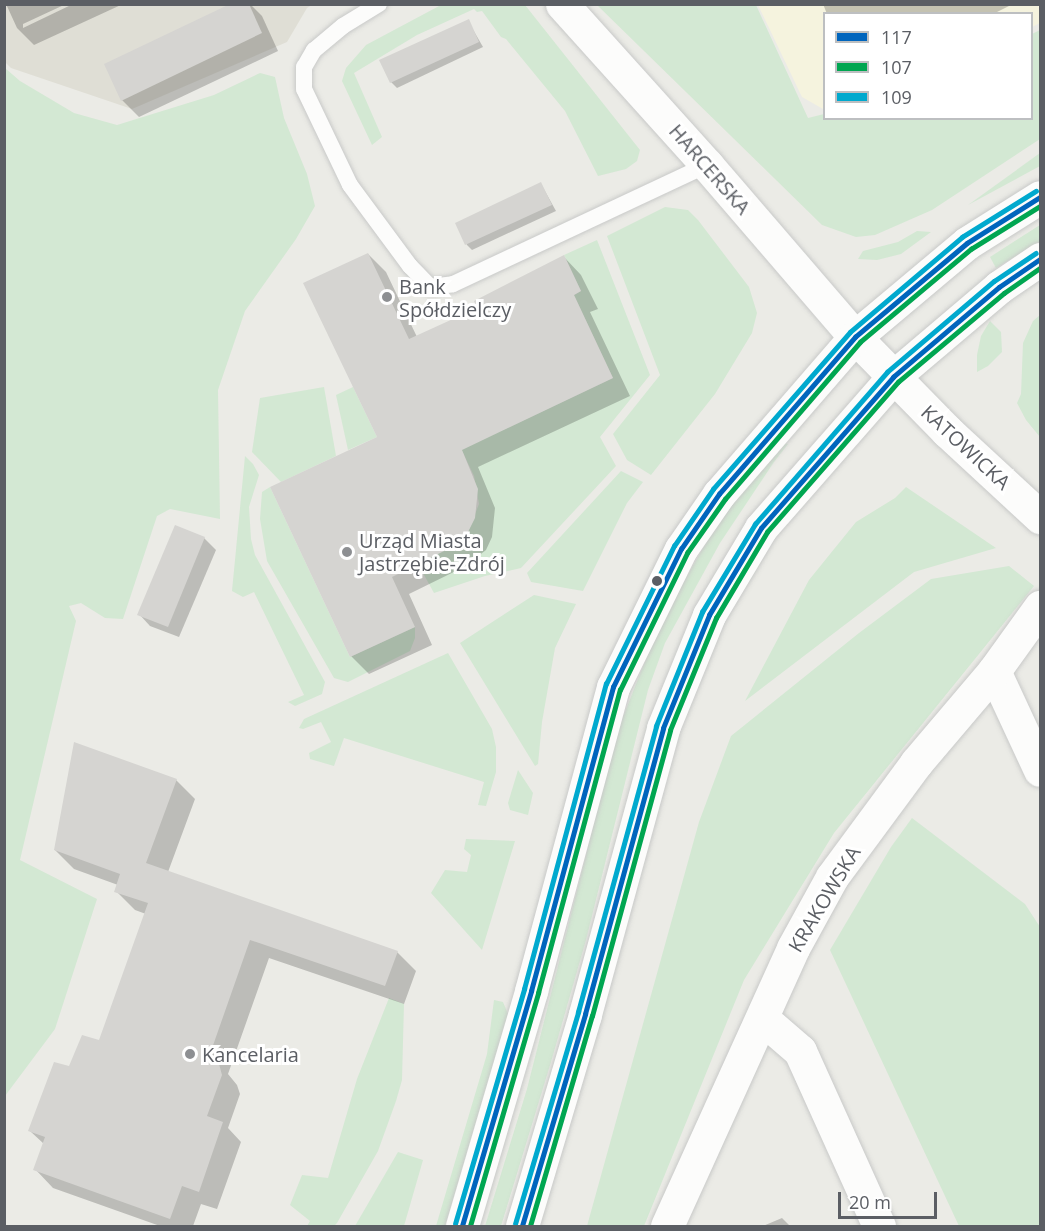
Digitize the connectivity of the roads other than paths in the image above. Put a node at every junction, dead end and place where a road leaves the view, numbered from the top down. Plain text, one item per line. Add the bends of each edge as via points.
1 (379, 4) edge
2 (562, 4) edge
3 (707, 165) junction
4 (1041, 197) edge
5 (1041, 259) edge
6 (855, 337) junction
7 (893, 377) junction
8 (1041, 517) edge
9 (1041, 607) edge
10 (994, 671) junction
11 (1041, 770) edge
12 (763, 1019) junction
13 (462, 1227) edge
14 (522, 1227) edge
15 (667, 1227) edge
16 (879, 1227) edge

1 - 3 lane via 314,50 304,67 304,89 350,185 430,287 453,285
2 - 3 main road, HARCERSKA
3 - 6 main road, HARCERSKA
4 - 6 main road via 967,243
5 - 7 main road via 968,313
6 - 7 main road, HARCERSKA
6 - 13 main road via 719,494 681,549 613,687
7 - 8 main road, KATOWICKA
7 - 14 main road via 761,528 709,615 663,728
9 - 10 main road, KRAKOWSKA
10 - 11 main road
10 - 12 main road, KRAKOWSKA via 916,763 832,877 793,948
12 - 15 main road, KRAKOWSKA
12 - 16 main road via 800,1051

